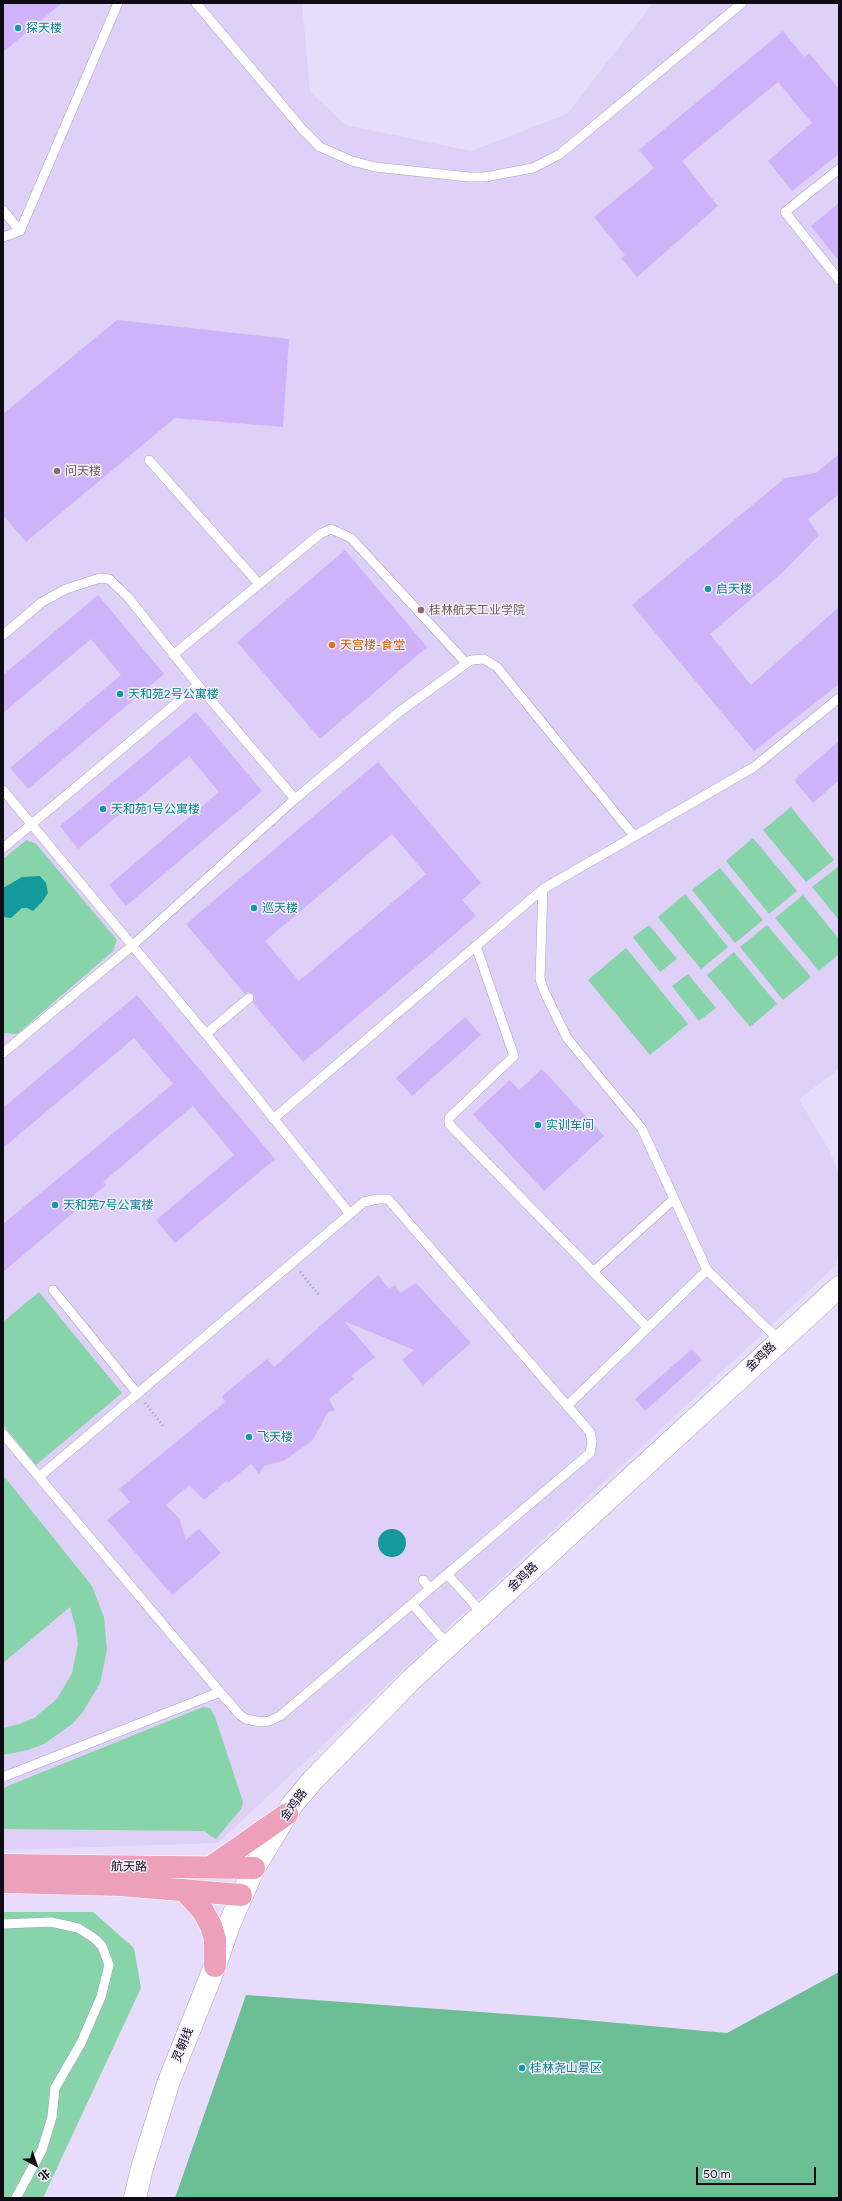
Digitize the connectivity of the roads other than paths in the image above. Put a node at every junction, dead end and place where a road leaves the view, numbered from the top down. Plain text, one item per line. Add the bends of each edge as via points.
1 (118, 3) edge
2 (196, 3) edge
3 (742, 3) edge
4 (839, 169) edge
5 (3, 210) edge
6 (20, 231) junction
7 (3, 237) edge
8 (839, 280) edge
9 (149, 460) dead end
10 (258, 584) junction
11 (3, 635) edge
12 (173, 655) junction
13 (466, 663) junction
14 (198, 685) junction
15 (839, 698) edge
16 (3, 790) edge
17 (295, 799) junction
18 (32, 824) junction
19 (634, 836) junction
20 (3, 848) edge
21 (543, 889) junction
22 (133, 945) junction
23 (476, 946) junction
24 (248, 998) dead end
25 (206, 1034) junction
26 (3, 1052) edge
27 (273, 1119) junction
28 (674, 1199) junction
29 (350, 1214) junction
30 (707, 1270) junction
31 (593, 1272) junction
32 (839, 1287) edge
33 (53, 1290) dead end
34 (648, 1328) junction
35 (779, 1340) junction
36 (137, 1393) junction
37 (567, 1406) junction
38 (3, 1434) edge
39 (39, 1477) junction
40 (447, 1574) junction
41 (423, 1580) dead end
42 (430, 1589) junction
43 (412, 1604) junction
44 (483, 1614) junction
45 (448, 1645) junction
46 (220, 1692) junction
47 (3, 1777) edge
48 (287, 1814) junction
49 (3, 1865) edge
50 (211, 1867) junction
51 (254, 1868) junction
52 (3, 1882) edge
53 (184, 1890) junction
54 (241, 1895) junction
55 (3, 1924) edge
56 (215, 1966) junction
57 (16, 2198) edge
58 (135, 2198) edge

1 - 6 lane
2 - 3 lane via 320,147 352,161 375,167 484,177 533,168 560,154
4 - 8 lane via 785,212
5 - 6 lane
6 - 7 lane
9 - 10 lane
10 - 12 lane
10 - 13 lane via 320,534 327,530 336,530 351,538
11 - 12 lane via 42,602 86,582 104,578 113,582 127,596
12 - 14 lane
13 - 17 lane via 399,712
13 - 19 lane via 470,660 484,659 497,666
14 - 17 lane
14 - 18 lane
15 - 19 lane via 754,767
16 - 18 lane
17 - 22 lane
18 - 20 lane
18 - 22 lane
19 - 21 lane
21 - 23 lane
21 - 28 lane via 540,979 544,991 573,1047 642,1129
22 - 25 lane
22 - 26 lane
23 - 27 lane
23 - 31 lane via 514,1056 449,1118 449,1124
24 - 25 lane
25 - 27 lane
27 - 29 lane
28 - 30 lane
28 - 31 lane
29 - 36 lane
29 - 37 lane via 364,1202 388,1200
30 - 34 lane
30 - 35 lane
31 - 34 lane
32 - 35 main road, 金鸡路
33 - 36 lane
34 - 37 lane
35 - 44 main road, 金鸡路
36 - 39 lane
37 - 40 lane via 592,1436 590,1453
38 - 39 lane
39 - 46 lane
40 - 42 lane
40 - 44 lane
41 - 42 lane
42 - 43 lane
43 - 45 lane
43 - 46 lane via 275,1719 260,1722 246,1719
44 - 45 main road, 金鸡路
45 - 48 main road, 金鸡路 via 318,1774
46 - 47 lane
48 - 50 main road
48 - 51 main road, 金鸡路
49 - 50 main road, 航天路
50 - 51 main road, 航天路
51 - 54 main road, 金鸡路
52 - 53 main road, 航天路 via 120,1885
53 - 54 main road, 航天路
53 - 56 main road via 203,1911 211,1926 215,1939
54 - 56 main road, 灵朝线
55 - 57 lane via 51,1922 68,1925 94,1938 105,1950 109,1965 101,1997 81,2043 54,2088 52,2117 42,2150
56 - 58 main road, 灵朝线 via 169,2081

